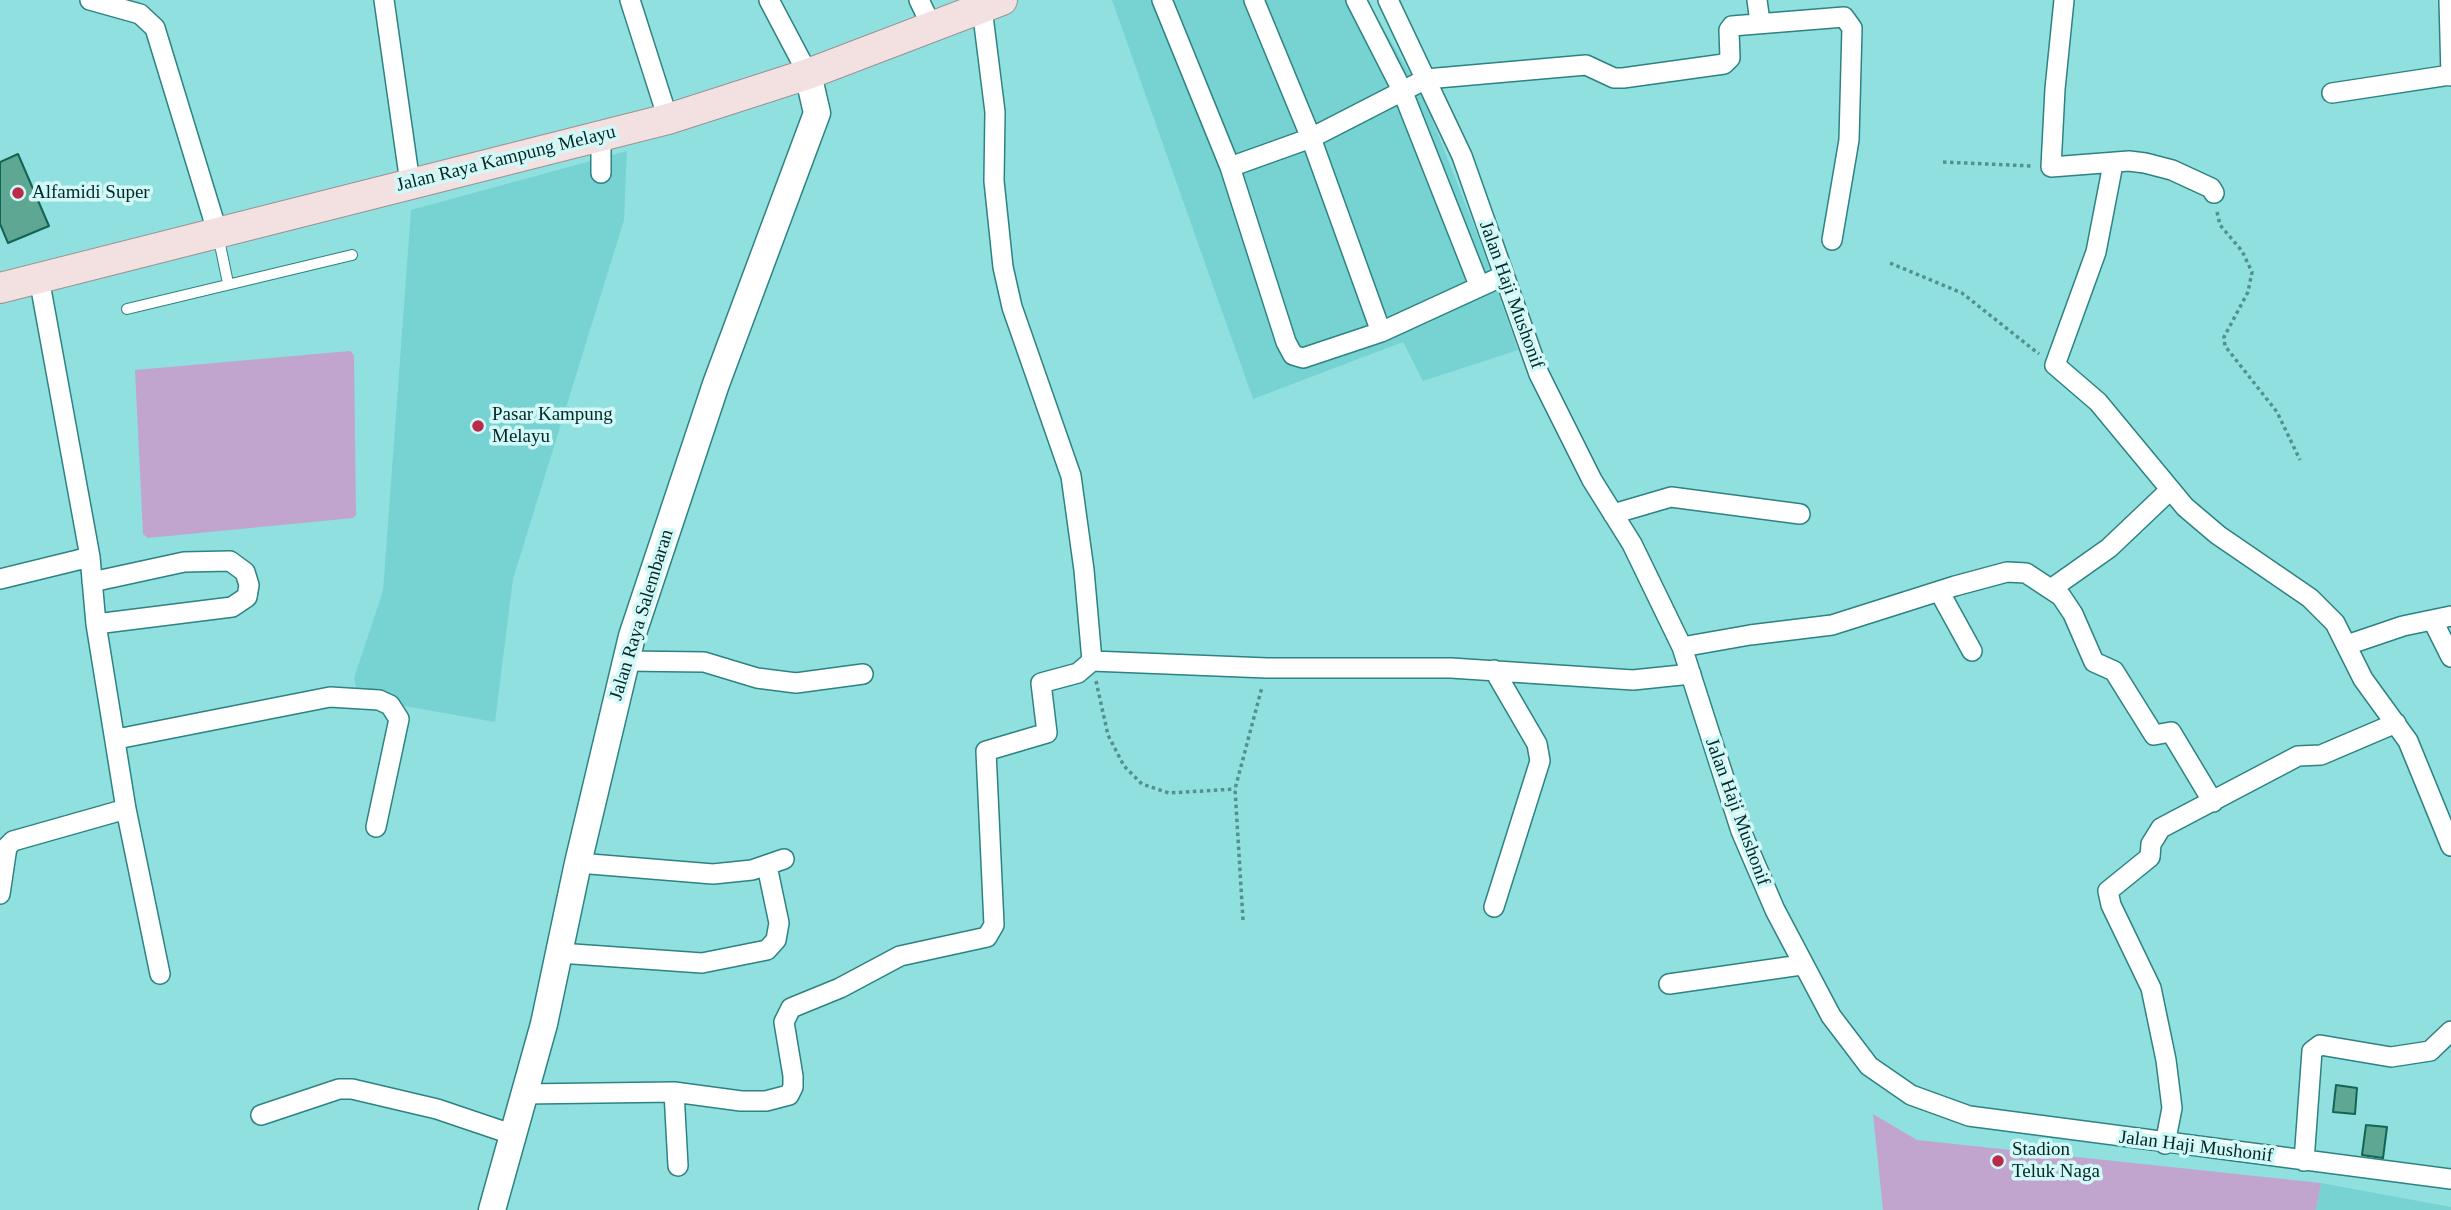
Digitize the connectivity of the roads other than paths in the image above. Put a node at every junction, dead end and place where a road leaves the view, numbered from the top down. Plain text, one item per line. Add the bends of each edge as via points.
1 (90, 0) edge
2 (384, 0) edge
3 (629, 0) edge
4 (769, 0) edge
5 (919, 0) edge
6 (1162, 0) edge
7 (1254, 0) edge
8 (1356, 0) edge
9 (1388, 0) edge
10 (1757, 0) edge
11 (2064, 0) edge
12 (2449, 0) edge
13 (992, 4) edge
14 (1760, 22) junction
15 (932, 27) junction
16 (808, 74) junction
17 (2451, 76) edge
18 (1426, 79) junction
19 (1402, 90) junction
20 (2332, 93) dead end
21 (668, 119) junction
22 (601, 136) junction
23 (1311, 138) junction
24 (2113, 164) junction
25 (1230, 167) junction
26 (601, 173) dead end
27 (410, 183) junction
28 (2214, 193) road end
29 (217, 231) junction
30 (1832, 240) dead end
31 (352, 255) dead end
32 (1503, 276) junction
33 (39, 278) junction
34 (228, 284) junction
35 (1479, 285) junction
36 (0, 288) edge
37 (127, 309) dead end
38 (1381, 332) junction
39 (2169, 491) junction
40 (1613, 514) junction
41 (1800, 514) dead end
42 (90, 557) junction
43 (0, 579) edge
44 (92, 582) junction
45 (2051, 589) junction
46 (1939, 591) junction
47 (2442, 618) edge
48 (96, 624) junction
49 (2347, 645) junction
50 (1682, 647) junction
51 (1972, 651) dead end
52 (2451, 657) edge
53 (626, 661) junction
54 (1092, 662) junction
55 (1494, 670) junction
56 (863, 674) dead end
57 (1691, 674) junction
58 (2396, 723) junction
59 (117, 739) junction
60 (2213, 802) junction
61 (126, 808) junction
62 (376, 827) dead end
63 (2451, 846) edge
64 (4, 847) edge
65 (578, 863) junction
66 (0, 894) edge
67 (1494, 907) dead end
68 (559, 953) junction
69 (1801, 965) junction
70 (160, 974) dead end
71 (1669, 984) dead end
72 (2451, 1031) edge
73 (674, 1093) junction
74 (523, 1094) junction
75 (261, 1115) dead end
76 (511, 1134) junction
77 (2165, 1144) junction
78 (2304, 1161) junction
79 (678, 1166) dead end
80 (2451, 1179) edge
81 (492, 1210) edge

1 - 29 street via 140,14 155,28
2 - 27 street
3 - 21 street
4 - 16 street
5 - 15 street
6 - 25 street
7 - 23 street
8 - 19 street
9 - 18 street, Jalan Haji Mushonif
10 - 14 street
11 - 24 street via 2052,167
12 - 17 street
13 - 15 main road, Jalan Raya Kampung Melayu
13 - 54 street via 994,181 1003,267 1071,477
14 - 18 street via 1731,27 1730,58 1724,64 1623,78 1586,65
14 - 30 street via 1844,17 1851,25 1849,140
15 - 16 main road, Jalan Raya Kampung Melayu
16 - 21 main road, Jalan Raya Kampung Melayu
16 - 53 main road, Jalan Raya Salembaran via 817,113 716,384
17 - 20 street
18 - 19 street
18 - 32 street, Jalan Haji Mushonif via 1462,156
19 - 23 street
19 - 35 street
21 - 22 main road, Jalan Raya Kampung Melayu
22 - 26 street
22 - 27 main road, Jalan Raya Kampung Melayu
23 - 25 street
23 - 38 street
24 - 28 street via 2129,161 2172,170
24 - 39 street via 2096,253 2055,365 2098,402
25 - 38 street via 1293,355 1303,358
27 - 29 main road, Jalan Raya Kampung Melayu
29 - 33 main road, Jalan Raya Kampung Melayu
29 - 34 lane
31 - 34 lane
32 - 35 street
32 - 40 street, Jalan Haji Mushonif via 1539,374
33 - 36 main road, Jalan Raya Kampung Melayu
33 - 42 street
34 - 37 lane
35 - 38 street
39 - 45 street via 2109,548
39 - 49 street via 2218,535 2310,598 2335,624
40 - 41 street via 1671,497
40 - 50 street, Jalan Haji Mushonif
42 - 43 street
42 - 44 street
44 - 48 street
44 - 48 street via 184,562 230,561 245,572 249,585 247,597 232,607
45 - 46 street via 2016,570
45 - 60 street via 2069,607 2094,662 2114,671 2154,735 2171,732
46 - 50 street via 1832,625
46 - 51 street
47 - 49 street
47 - 52 street
48 - 59 street
49 - 58 street via 2363,679
50 - 57 street, Jalan Haji Mushonif
53 - 56 street via 705,662 757,678 796,683
53 - 65 main road, Jalan Raya Salembaran
54 - 55 street
54 - 73 street via 1078,673 1041,683 1047,733 986,751 994,925 987,937 900,956 791,1008 784,1022 793,1076 789,1096 741,1101
55 - 57 street via 1633,680
55 - 67 street via 1537,744 1540,761
57 - 69 street, Jalan Haji Mushonif via 1741,831
58 - 60 street via 2321,755 2298,756
58 - 63 street via 2409,741
59 - 61 street
59 - 62 street via 330,696 379,700 390,705 399,719
60 - 77 street via 2161,828 2151,844 2150,857 2108,891 2151,988 2172,1108
61 - 64 street
61 - 70 street
64 - 66 street
65 - 68 main road, Jalan Raya Salembaran
65 - 68 street via 713,874 775,863 776,940 767,950 702,962
68 - 74 main road, Jalan Raya Salembaran
69 - 71 street
69 - 77 street, Jalan Haji Mushonif via 1851,1046 1885,1080 1911,1095 1969,1116
72 - 78 street via 2430,1051 2391,1057 2320,1045 2312,1051
73 - 74 street
73 - 79 street
74 - 76 main road, Jalan Raya Salembaran
75 - 76 street via 340,1088 437,1109
76 - 81 main road, Jalan Raya Salembaran
77 - 78 street, Jalan Haji Mushonif
78 - 80 street, Jalan Haji Mushonif

